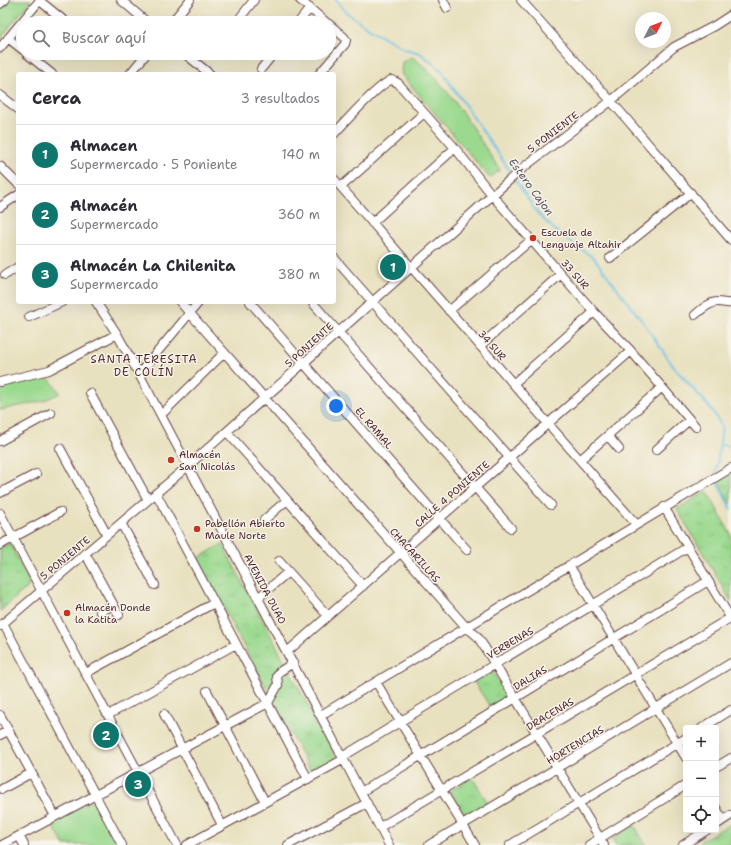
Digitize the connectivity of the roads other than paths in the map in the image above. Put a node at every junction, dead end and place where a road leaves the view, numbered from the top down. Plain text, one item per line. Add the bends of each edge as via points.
1 (5, 0) edge
2 (40, 0) edge
3 (121, 0) edge
4 (190, 0) edge
5 (254, 0) edge
6 (300, 0) edge
7 (521, 0) edge
8 (0, 4) edge
9 (310, 8) junction
10 (731, 15) edge
11 (27, 16) edge
12 (59, 16) edge
13 (140, 16) edge
14 (177, 16) edge
15 (241, 16) edge
16 (304, 16) edge
17 (319, 16) edge
18 (16, 28) edge
19 (336, 30) edge
20 (8, 38) junction
21 (16, 44) edge
22 (0, 48) edge
23 (336, 54) edge
24 (35, 60) edge
25 (141, 60) edge
26 (193, 60) edge
27 (268, 60) edge
28 (331, 60) edge
29 (261, 69) dead end
30 (50, 72) edge
31 (132, 72) edge
32 (208, 72) edge
33 (321, 72) edge
34 (0, 95) edge
35 (611, 100) junction
36 (16, 107) edge
37 (424, 113) junction
38 (336, 132) edge
39 (455, 148) junction
40 (0, 166) edge
41 (336, 181) edge
42 (16, 182) edge
43 (341, 187) junction
44 (690, 193) junction
45 (492, 195) junction
46 (16, 196) edge
47 (0, 207) edge
48 (372, 223) junction
49 (530, 240) junction
50 (731, 240) edge
51 (610, 258) dead end
52 (336, 260) edge
53 (411, 268) junction
54 (16, 269) edge
55 (561, 274) junction
56 (5, 275) dead end
57 (373, 302) junction
58 (731, 303) edge
59 (58, 304) edge
60 (97, 304) edge
61 (182, 304) edge
62 (197, 304) edge
63 (252, 304) edge
64 (314, 304) edge
65 (449, 311) junction
66 (594, 312) junction
67 (190, 313) junction
68 (695, 315) dead end
69 (29, 317) dead end
70 (338, 332) junction
71 (117, 334) junction
72 (480, 346) junction
73 (631, 351) junction
74 (224, 353) junction
75 (303, 363) junction
76 (139, 374) junction
77 (0, 382) edge
78 (512, 384) junction
79 (661, 388) junction
80 (90, 393) dead end
81 (264, 399) junction
82 (51, 413) dead end
83 (161, 415) junction
84 (689, 420) junction
85 (548, 424) junction
86 (696, 427) dead end
87 (227, 432) junction
88 (608, 436) junction
89 (0, 441) edge
90 (60, 448) dead end
91 (619, 449) dead end
92 (656, 450) dead end
93 (510, 457) junction
94 (580, 460) junction
95 (188, 466) junction
96 (728, 470) edge
97 (36, 474) dead end
98 (475, 486) junction
99 (0, 493) edge
100 (156, 493) junction
101 (148, 500) junction
102 (287, 500) junction
103 (551, 505) dead end
104 (664, 508) junction
105 (60, 512) dead end
106 (0, 513) edge
107 (440, 517) junction
108 (264, 520) dead end
109 (121, 522) junction
110 (636, 524) junction
111 (511, 528) dead end
112 (107, 535) junction
113 (13, 538) junction
114 (0, 545) edge
115 (688, 547) junction
116 (467, 550) dead end
117 (400, 553) junction
118 (85, 554) junction
119 (279, 561) dead end
120 (569, 565) junction
121 (288, 572) junction
122 (708, 581) junction
123 (155, 585) dead end
124 (363, 586) junction
125 (42, 590) junction
126 (258, 598) junction
127 (214, 604) junction
128 (593, 604) junction
129 (113, 605) junction
130 (100, 612) dead end
131 (119, 615) dead end
132 (328, 616) junction
133 (731, 618) edge
134 (1, 624) edge
135 (466, 627) junction
136 (614, 638) junction
137 (236, 644) junction
138 (287, 652) junction
139 (293, 663) junction
140 (731, 663) edge
141 (495, 664) junction
142 (86, 673) junction
143 (635, 674) junction
144 (376, 682) junction
145 (207, 691) dead end
146 (516, 698) junction
147 (268, 703) junction
148 (656, 708) junction
149 (731, 710) edge
150 (164, 714) dead end
151 (0, 715) edge
152 (108, 715) junction
153 (320, 715) junction
154 (400, 722) junction
155 (225, 725) junction
156 (707, 725) edge
157 (8, 731) junction
158 (537, 733) junction
159 (0, 735) edge
160 (683, 740) edge
161 (677, 743) junction
162 (181, 748) junction
163 (683, 753) edge
164 (421, 756) junction
165 (343, 758) junction
166 (731, 758) edge
167 (719, 765) edge
168 (558, 767) junction
169 (138, 771) junction
170 (31, 773) junction
171 (308, 779) junction
172 (683, 787) edge
173 (2, 789) dead end
174 (442, 790) junction
175 (361, 792) junction
176 (95, 795) junction
177 (265, 802) junction
178 (367, 803) junction
179 (579, 803) junction
180 (731, 815) edge
181 (55, 816) junction
182 (720, 822) edge
183 (222, 825) junction
184 (462, 825) junction
185 (380, 827) junction
186 (704, 833) edge
187 (19, 836) junction
188 (602, 842) edge
189 (695, 842) edge
190 (386, 844) edge
191 (2, 845) edge
192 (24, 845) edge
193 (122, 845) edge
194 (177, 845) edge
195 (187, 845) edge
196 (288, 845) edge
197 (429, 845) edge
198 (475, 845) edge
199 (510, 845) edge
200 (589, 845) edge
201 (683, 845) edge

1 - 8 street
2 - 11 street
2 - 12 street
3 - 13 street
4 - 14 street
5 - 15 street
6 - 9 street
7 - 35 street
9 - 16 street
9 - 17 street
10 - 35 street, 5 PONIENTE via 674,47
18 - 20 street
19 - 23 street via 346,40
20 - 21 street
20 - 22 street
24 - 30 street
25 - 31 street
26 - 32 street
27 - 29 street
28 - 33 street
34 - 36 street
35 - 44 street
35 - 45 street, 5 PONIENTE via 524,166
37 - 38 street, 33 SUR via 398,83 392,80 386,82 360,106
37 - 39 street, 33 SUR
37 - 43 street
39 - 45 street, 33 SUR
39 - 48 street
40 - 42 street
41 - 43 street, 34 SUR
43 - 48 street, 34 SUR
44 - 50 street
44 - 51 street
45 - 49 street, 33 SUR
45 - 53 street, 5 PONIENTE
46 - 47 street
48 - 53 street, 34 SUR
49 - 55 street, 33 SUR
49 - 65 street
52 - 57 street
53 - 57 street, 5 PONIENTE
53 - 65 street, 34 SUR
54 - 56 street
55 - 66 street, 33 SUR
55 - 72 street
57 - 70 street, 5 PONIENTE
57 - 93 street
58 - 68 street via 718,302 708,305
59 - 69 street
60 - 71 street, AVENIDA DUAO
61 - 67 street, CHACARILLAS
62 - 67 street
63 - 75 street, EL RAMAL
64 - 70 street
65 - 72 street, 34 SUR
66 - 73 street, 33 SUR
66 - 78 street
67 - 74 street, CHACARILLAS
67 - 76 street
70 - 75 street, 5 PONIENTE
70 - 98 street
71 - 76 street, AVENIDA DUAO
71 - 77 street via 49,370
72 - 78 street, 34 SUR
73 - 79 street, 33 SUR
73 - 85 street, CALLE 4 PONIENTE
74 - 81 street, CHACARILLAS
74 - 83 street
75 - 81 street, 5 PONIENTE
75 - 107 street, EL RAMAL
76 - 83 street, AVENIDA DUAO
78 - 85 street, 34 SUR
79 - 84 street, 33 SUR
79 - 88 street
80 - 101 street
81 - 87 street, 5 PONIENTE
81 - 117 street, CHACARILLAS
82 - 89 street
83 - 95 street, AVENIDA DUAO
84 - 86 street, 33 SUR
84 - 92 street
85 - 93 street, CALLE 4 PONIENTE
85 - 94 street, 34 SUR
87 - 95 street, 5 PONIENTE
87 - 102 street
88 - 91 street
88 - 94 street
90 - 112 street
93 - 98 street, CALLE 4 PONIENTE
93 - 103 street
94 - 110 street, 34 SUR
95 - 100 street, 5 PONIENTE
95 - 126 street, AVENIDA DUAO
96 - 104 street
97 - 99 street
98 - 107 street, CALLE 4 PONIENTE
98 - 111 street
100 - 101 street, 5 PONIENTE
100 - 127 street
101 - 109 street, 5 PONIENTE
102 - 108 street
102 - 124 street
104 - 110 street
104 - 115 street
105 - 113 street
106 - 113 street
107 - 116 street, EL RAMAL
107 - 117 street, CALLE 4 PONIENTE
109 - 112 street, 5 PONIENTE
109 - 123 street
110 - 120 street
112 - 118 street, 5 PONIENTE
113 - 114 street
113 - 125 street
115 - 122 street
115 - 128 street, VERBENAS
117 - 124 street, CALLE 4 PONIENTE
117 - 135 street, CHACARILLAS
118 - 125 street, 5 PONIENTE
118 - 129 street
119 - 121 street
120 - 128 street
120 - 135 street
121 - 126 street
121 - 132 street
122 - 133 street
122 - 136 street, DALIAS
124 - 132 street, CALLE 4 PONIENTE
125 - 134 street, 5 PONIENTE
125 - 142 street
126 - 138 street, AVENIDA DUAO
127 - 137 street
127 - 142 street
128 - 136 street
128 - 141 street, VERBENAS
129 - 130 street
129 - 131 street
132 - 138 street, CALLE 4 PONIENTE
133 - 143 street, DRACENAS
134 - 176 street
135 - 141 street, CHACARILLAS via 477,636
135 - 144 street
136 - 143 street
136 - 146 street, DALIAS
137 - 147 street
137 - 152 street
138 - 139 street, AVENIDA DUAO
139 - 147 street via 279,672 278,685
139 - 153 street, AVENIDA DUAO
140 - 148 street, HORTENCIAS
141 - 146 street, CHACARILLAS
141 - 154 street, VERBENAS
142 - 152 street
143 - 148 street
143 - 158 street, DRACENAS
144 - 153 street
144 - 154 street
145 - 155 street
146 - 158 street, CHACARILLAS
146 - 164 street, DALIAS
147 - 155 street
147 - 171 street
148 - 161 street
148 - 168 street, HORTENCIAS
149 - 156 street
150 - 162 street
151 - 157 street
152 - 169 street
153 - 165 street, AVENIDA DUAO
154 - 164 street
154 - 165 street, VERBENAS
155 - 162 street
155 - 177 street
157 - 159 street
157 - 170 street
158 - 168 street, CHACARILLAS
158 - 174 street, DRACENAS
160 - 161 street
161 - 163 street
161 - 179 street
162 - 169 street
162 - 183 street
164 - 174 street
164 - 175 street, DALIAS
165 - 171 street, VERBENAS
165 - 175 street, AVENIDA DUAO
166 - 167 street
168 - 179 street, CHACARILLAS
168 - 184 street, HORTENCIAS
169 - 176 street
169 - 194 street
170 - 173 street
170 - 181 street
171 - 177 street, VERBENAS
172 - 188 street
174 - 184 street
174 - 185 street, DRACENAS
175 - 178 street, AVENIDA DUAO
176 - 181 street
176 - 193 street
177 - 183 street, VERBENAS
178 - 185 street, AVENIDA DUAO
178 - 196 street
179 - 188 street, CHACARILLAS
179 - 199 street
180 - 182 street
181 - 187 street
183 - 195 street, VERBENAS
184 - 197 street, HORTENCIAS
184 - 198 street
185 - 190 street, AVENIDA DUAO
186 - 189 street
187 - 191 street
187 - 192 street
188 - 200 street
189 - 201 street

